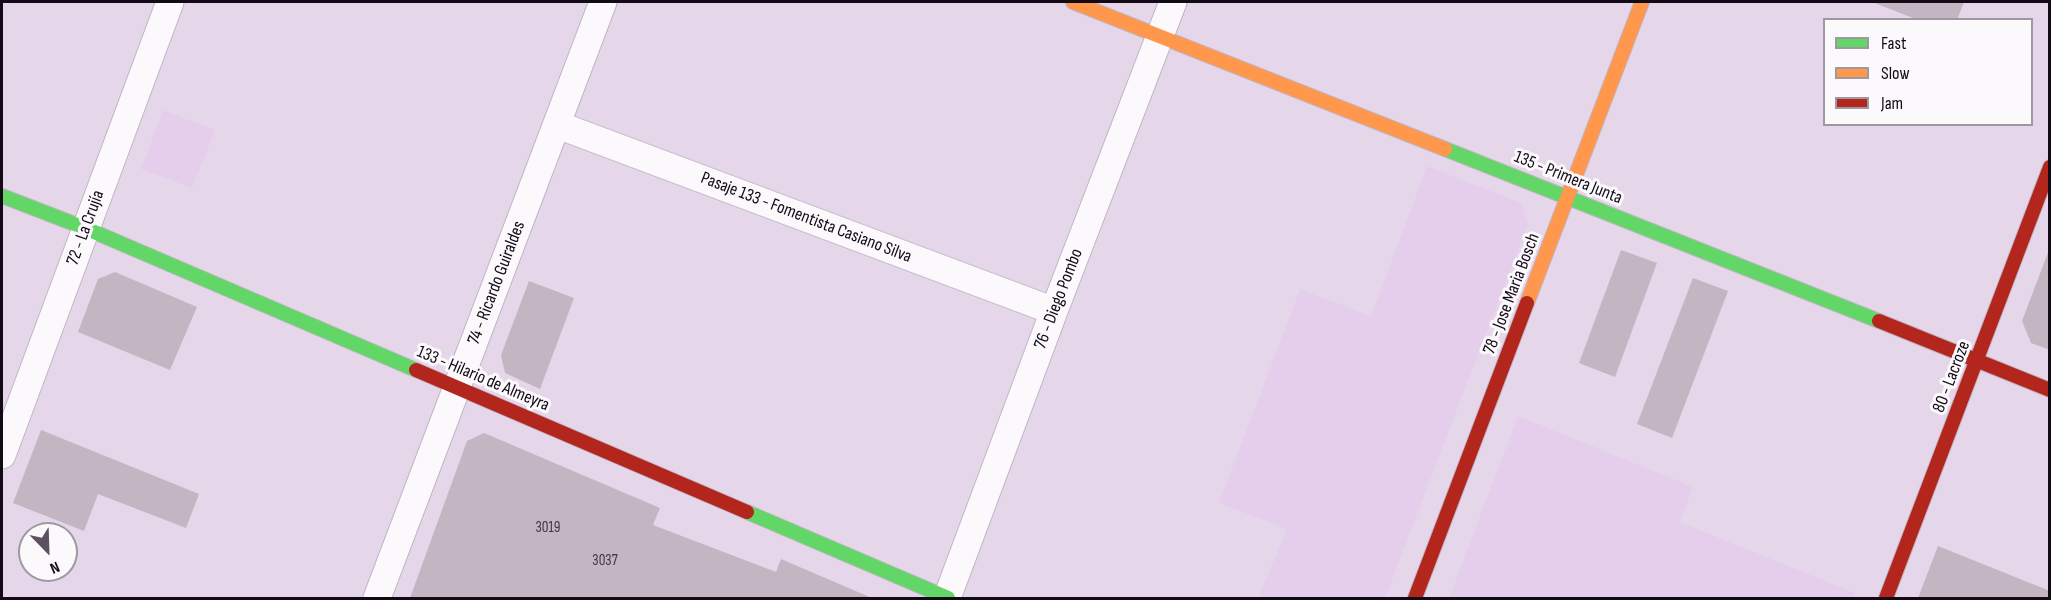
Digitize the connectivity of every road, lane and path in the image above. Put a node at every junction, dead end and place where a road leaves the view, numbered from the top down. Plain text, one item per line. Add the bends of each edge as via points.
1 (170, 2) edge
2 (603, 2) edge
3 (1073, 2) edge
4 (1173, 2) edge
5 (1642, 2) edge
6 (1160, 36) junction
7 (558, 125) junction
8 (2049, 167) edge
9 (2, 196) edge
10 (1568, 196) junction
11 (85, 228) junction
12 (1054, 311) junction
13 (1977, 362) junction
14 (457, 387) junction
15 (2049, 390) edge
16 (2, 455) edge
17 (377, 598) edge
18 (948, 598) edge
19 (1416, 598) edge
20 (1886, 598) edge

1 - 11 street, 72 - La Crujía
2 - 7 street, 74 - Ricardo Guiraldes
3 - 6 street, 135 - Primera Junta
4 - 6 street, 76 - Diego Pombo
5 - 10 street, 78 - Jose Maria Bosch
6 - 10 street, 135 - Primera Junta
6 - 12 street, 76 - Diego Pombo
7 - 12 street, Pasaje 133 - Fomentista Casiano Silva
7 - 14 street, 74 - Ricardo Guiraldes
8 - 13 street, 80 - Lacroze
9 - 11 street, 133 - Hilario de Almeyra
10 - 13 street, 135 - Primera Junta
10 - 19 street, 78 - Jose Maria Bosch
11 - 14 street, 133 - Hilario de Almeyra
11 - 16 street, 72 - La Crujía
12 - 18 street, 76 - Diego Pombo
13 - 15 street, 135 - Primera Junta
13 - 20 street, 80 - Lacroze
14 - 17 street, 74 - Ricardo Guiraldes
14 - 18 street, 133 - Hilario de Almeyra

